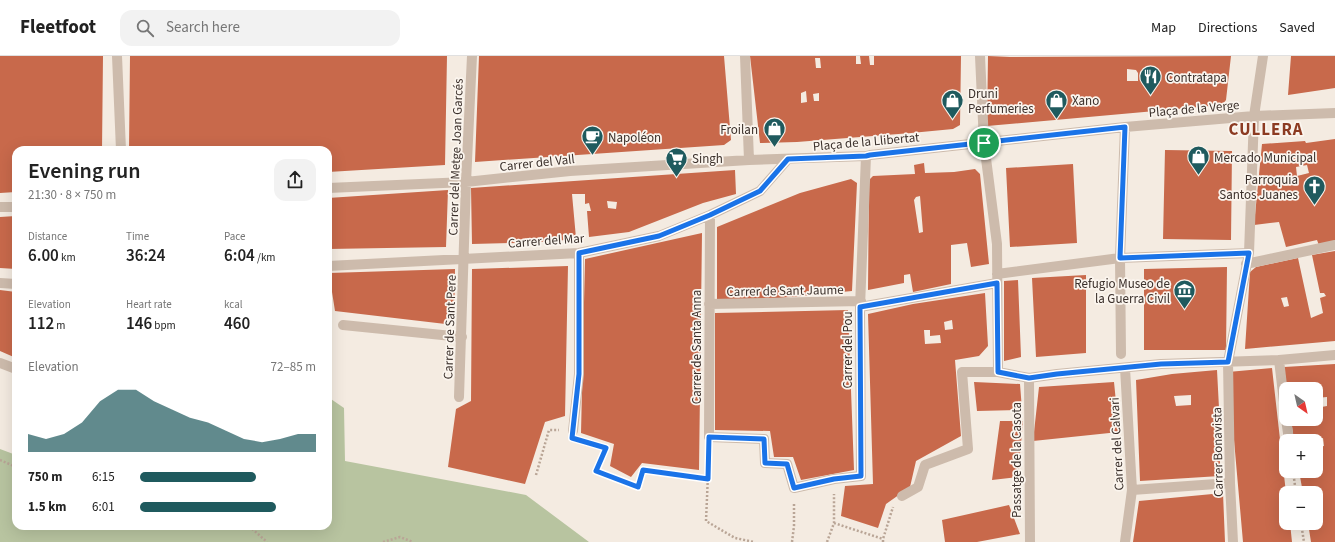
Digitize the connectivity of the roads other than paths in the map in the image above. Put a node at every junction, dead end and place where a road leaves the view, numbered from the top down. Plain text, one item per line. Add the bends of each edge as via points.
1 (117, 56) edge
2 (472, 56) edge
3 (745, 56) edge
4 (980, 56) edge
5 (1262, 56) edge
6 (1335, 113) edge
7 (1254, 116) junction
8 (1125, 127) junction
9 (984, 143) junction
10 (121, 146) edge
11 (866, 156) junction
12 (788, 159) junction
13 (750, 160) junction
14 (466, 182) junction
15 (332, 188) edge
16 (0, 207) edge
17 (12, 207) edge
18 (710, 215) junction
19 (1335, 245) edge
20 (579, 253) junction
21 (1249, 253) junction
22 (1120, 258) junction
23 (464, 259) junction
24 (1246, 264) junction
25 (332, 266) edge
26 (997, 279) junction
27 (0, 283) edge
28 (12, 284) edge
29 (709, 304) junction
30 (860, 304) junction
31 (343, 325) dead end
32 (462, 337) junction
33 (1121, 354) dead end
34 (1335, 355) edge
35 (1279, 360) junction
36 (1228, 362) junction
37 (0, 363) edge
38 (12, 368) edge
39 (1125, 368) junction
40 (998, 372) junction
41 (1029, 378) junction
42 (1282, 382) edge
43 (459, 397) dead end
44 (573, 431) road end
45 (1230, 483) junction
46 (794, 488) joint
47 (1132, 490) junction
48 (902, 496) road end
49 (1030, 542) edge
50 (1125, 542) edge
51 (1233, 542) edge

1 - 10 street
2 - 14 street, Carrer del Metge Joan Garcés
3 - 13 street
4 - 9 street
5 - 7 street
6 - 7 street
7 - 8 street, Plaça de la Verge
7 - 21 street, Plaça de la Verge
8 - 9 street, Plaça de la Verge
8 - 22 street
9 - 11 street, Plaça de la Llibertat
9 - 26 street via 997,244
11 - 12 street, Plaça de la Llibertat
11 - 30 street, Carrer del Pou
12 - 13 street, Plaça de la Llibertat
12 - 18 street, Carrer del Mar via 760,191
13 - 14 street, Carrer del Vall via 570,171
14 - 15 street, Carrer del Vall
14 - 23 street, Carrer del Metge Joan Garcés
16 - 17 street
18 - 20 street, Carrer del Mar via 659,236
18 - 29 street, Carrer de Santa Anna
19 - 24 street
20 - 23 street, Carrer del Mar
20 - 44 street via 579,374
21 - 22 street, Carrer de Sant Jaume
21 - 24 street, Plaça de la Verge
22 - 26 street, Carrer de Sant Jaume
22 - 33 street
23 - 25 street, Carrer del Mar
23 - 32 street, Carrer de Sant Pere
24 - 36 street, Plaça de la Verge
26 - 30 street, Carrer de Sant Jaume
26 - 40 street
27 - 28 street
29 - 30 street, Carrer de Sant Jaume
29 - 46 street, Carrer de Santa Anna via 709,437 764,439 765,463 787,464
30 - 46 street, Carrer del Pou via 861,476
31 - 32 street
32 - 43 street, Carrer de Sant Pere
34 - 35 street
35 - 36 street
35 - 42 street
36 - 39 street
36 - 45 street, Carrer Bonavista
37 - 38 street
39 - 41 street
39 - 47 street, Carrer del Calvari
40 - 41 street
40 - 48 street via 962,372 968,449 925,465 918,487
41 - 49 street, Passatge de la Casota
45 - 47 street
45 - 51 street, Carrer Bonavista
47 - 50 street, Carrer del Calvari

